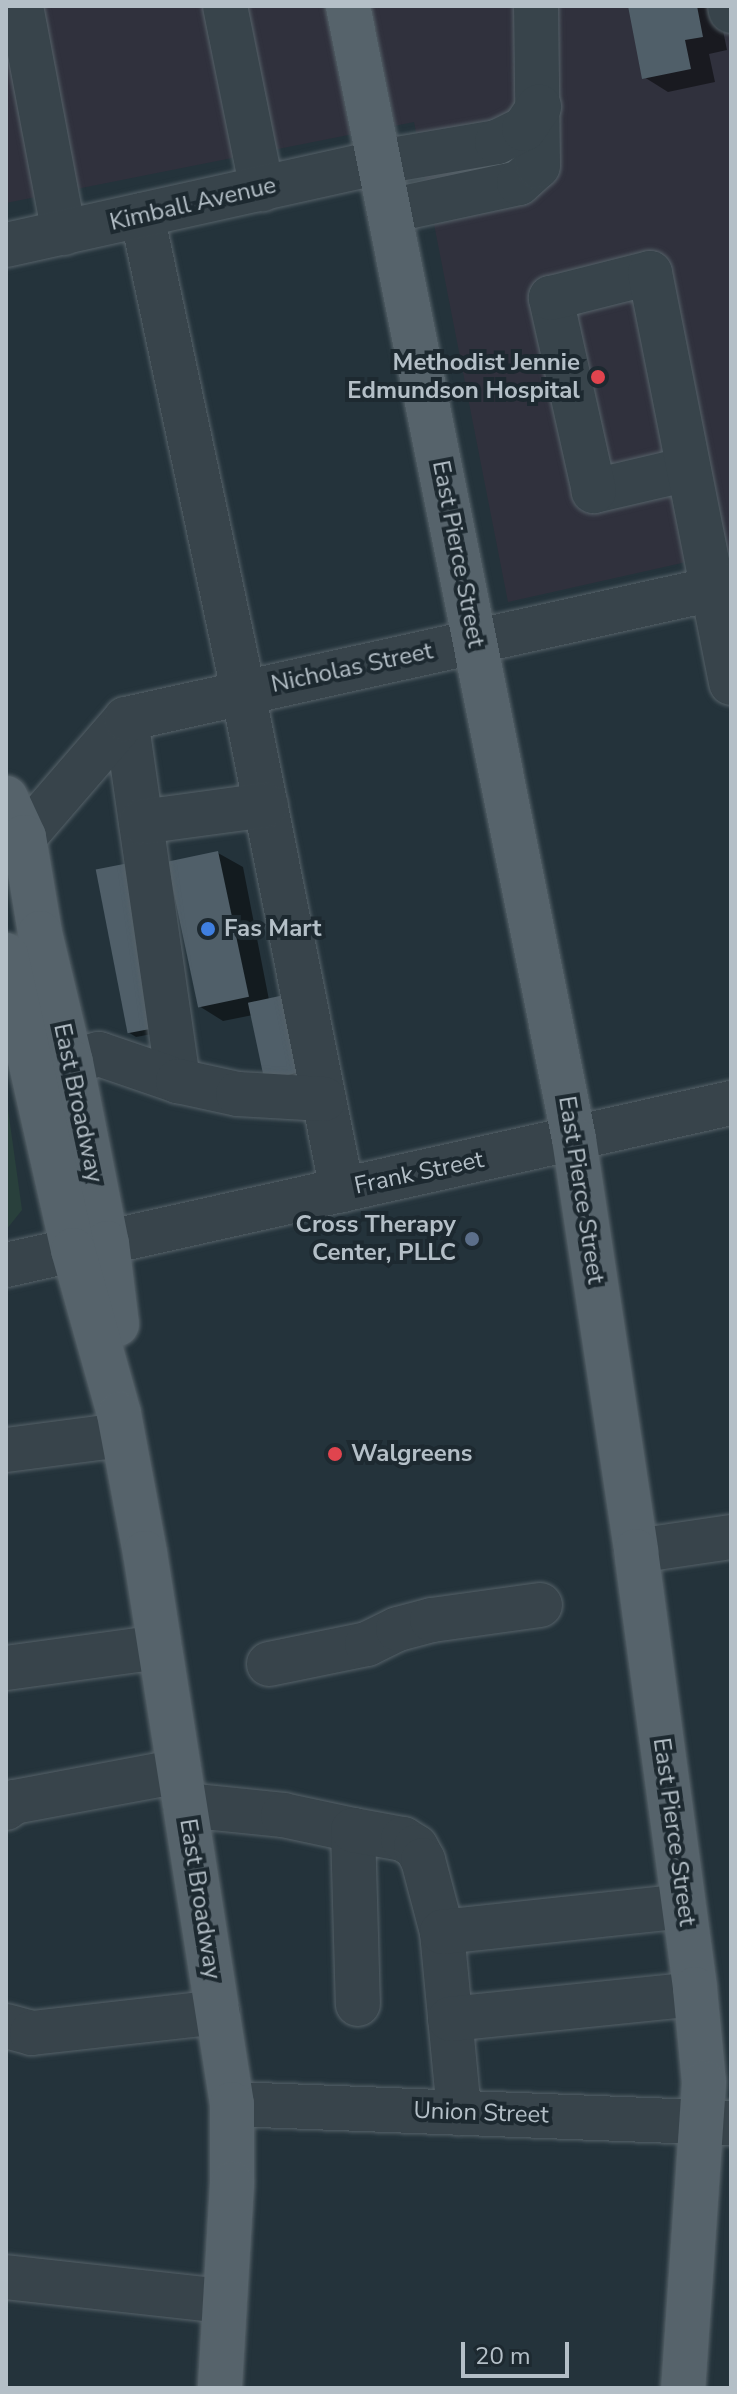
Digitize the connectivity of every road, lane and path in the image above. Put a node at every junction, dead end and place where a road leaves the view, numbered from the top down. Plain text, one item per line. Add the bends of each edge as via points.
1 (21, 6) edge
2 (225, 6) edge
3 (348, 6) edge
4 (536, 6) edge
5 (539, 107) junction
6 (380, 162) junction
7 (262, 189) junction
8 (389, 211) junction
9 (142, 215) junction
10 (64, 233) junction
11 (6, 245) edge
12 (688, 469) junction
13 (722, 587) edge
14 (476, 641) junction
15 (731, 683) edge
16 (243, 692) junction
17 (126, 719) junction
18 (6, 798) edge
19 (266, 805) junction
20 (141, 822) junction
21 (24, 837) junction
22 (6, 955) edge
23 (71, 1062) junction
24 (178, 1081) junction
25 (324, 1099) junction
26 (731, 1103) edge
27 (574, 1139) junction
28 (342, 1190) junction
29 (90, 1247) junction
30 (6, 1265) edge
31 (120, 1424) junction
32 (6, 1450) edge
33 (731, 1537) edge
34 (636, 1551) junction
35 (542, 1614) dead end
36 (160, 1647) junction
37 (269, 1664) dead end
38 (6, 1668) edge
39 (182, 1788) junction
40 (6, 1808) edge
41 (353, 1830) junction
42 (684, 1906) junction
43 (442, 1932) junction
44 (695, 1994) junction
45 (358, 2004) dead end
46 (218, 2012) junction
47 (450, 2019) junction
48 (6, 2026) edge
49 (232, 2104) junction
50 (459, 2113) junction
51 (716, 2122) edge
52 (6, 2277) edge
53 (225, 2301) junction
54 (220, 2388) edge
55 (683, 2388) edge

1 - 10 street
2 - 7 street
3 - 6 main road, East Pierce Street
4 - 5 street
5 - 6 street, Kimball Avenue via 524,129 497,142
5 - 8 street via 538,166 519,183
6 - 7 street, Kimball Avenue
6 - 8 main road, East Pierce Street
7 - 9 street, Kimball Avenue
8 - 14 main road, East Pierce Street
9 - 10 street, Kimball Avenue
9 - 16 street
10 - 11 street, Kimball Avenue
12 - 12 street via 650,273 551,298 594,491
12 - 13 street
13 - 14 street, Nicholas Street
13 - 15 street
14 - 16 street, Nicholas Street
14 - 27 main road, East Pierce Street
16 - 17 street, Nicholas Street
16 - 19 street
17 - 20 street
17 - 21 street
18 - 21 main road, East Broadway
19 - 20 street
19 - 25 street
20 - 24 street
21 - 23 main road, East Broadway
22 - 29 main road, East Broadway
23 - 24 street via 99,1054
23 - 29 main road, East Broadway
24 - 25 street via 238,1094
25 - 28 street
26 - 27 street, Frank Street
27 - 28 street, Frank Street
27 - 34 main road, East Pierce Street
28 - 29 street, Frank Street
29 - 30 street, Frank Street
29 - 31 main road, East Broadway via 119,1343
31 - 32 street
31 - 36 main road, East Broadway
33 - 34 street
34 - 42 main road, East Pierce Street
35 - 37 street via 432,1620 367,1644
36 - 38 street
36 - 39 main road, East Broadway
39 - 40 street via 14,1802
39 - 41 street
39 - 46 main road, East Broadway
41 - 43 street via 403,1839 416,1847
41 - 45 street
42 - 43 street
42 - 44 main road, East Pierce Street
43 - 47 street
44 - 47 street
44 - 51 main road, East Pierce Street via 704,2083
46 - 48 street via 32,2033
46 - 49 main road, East Broadway
47 - 50 street
49 - 50 street, Union Street
49 - 53 main road, East Broadway
50 - 51 street, Union Street
51 - 55 main road, East Pierce Street
52 - 53 street
53 - 54 main road, East Broadway

